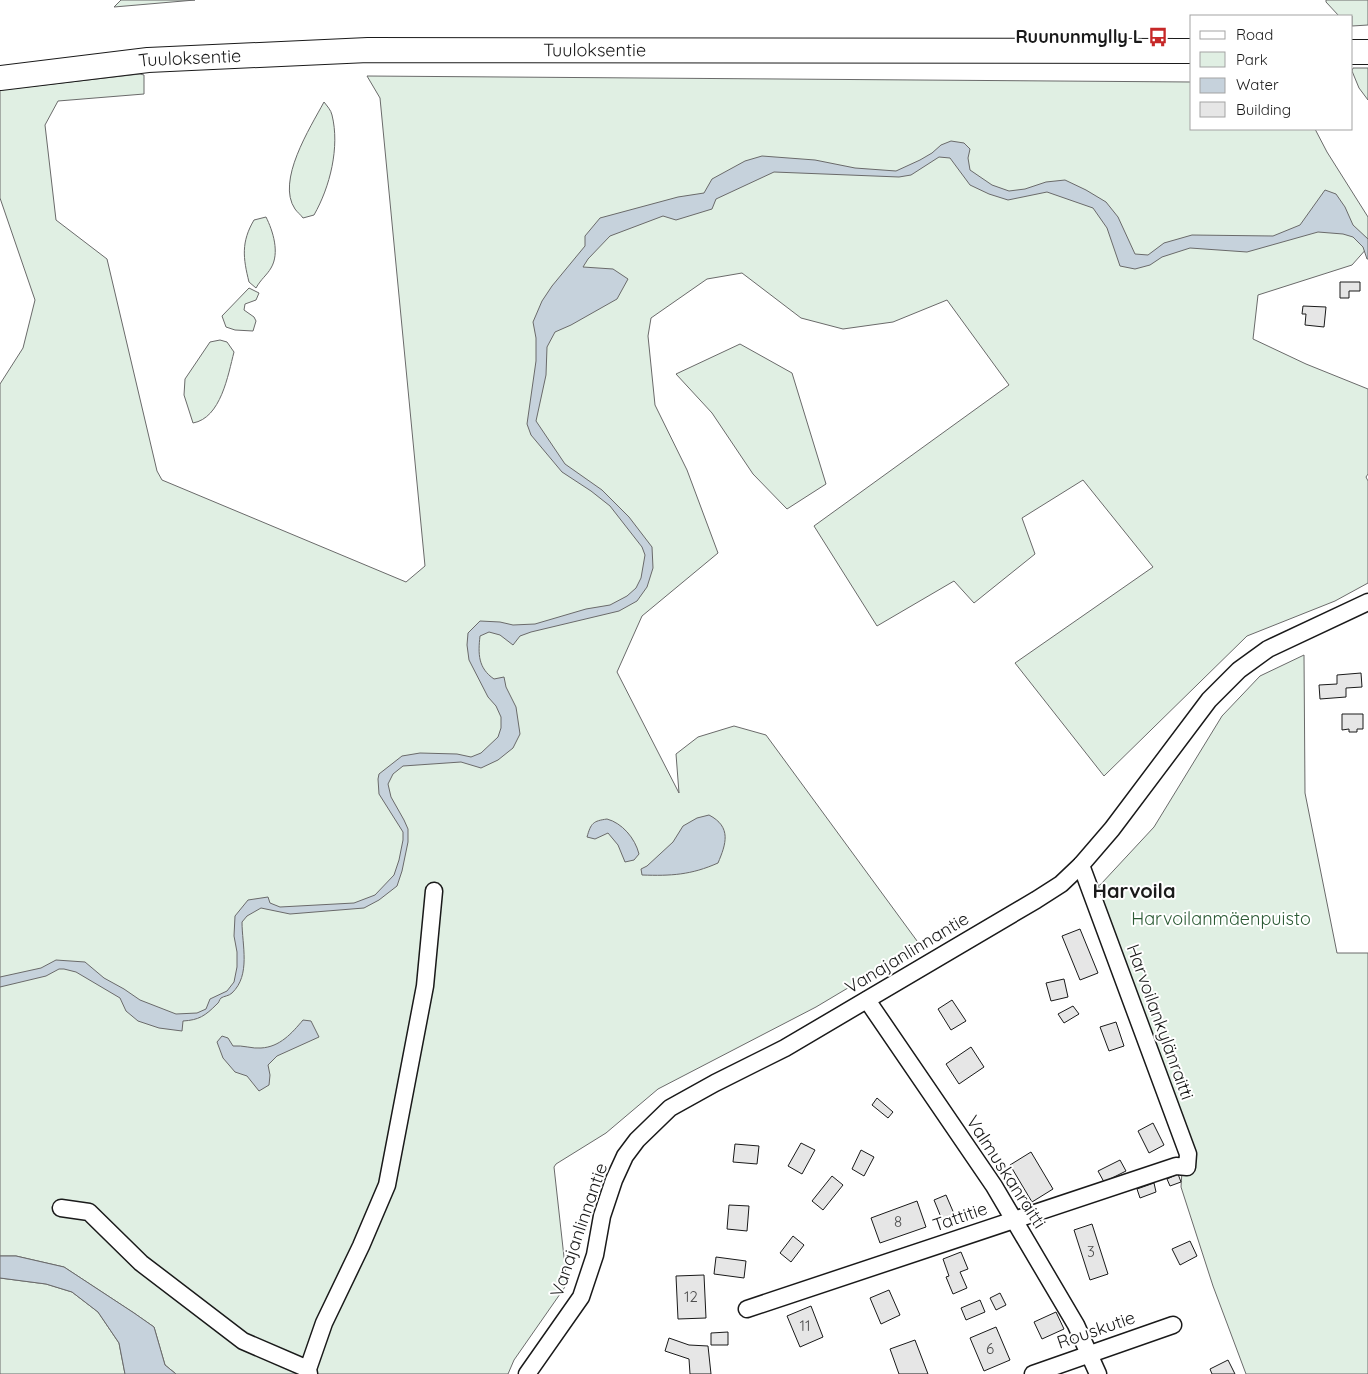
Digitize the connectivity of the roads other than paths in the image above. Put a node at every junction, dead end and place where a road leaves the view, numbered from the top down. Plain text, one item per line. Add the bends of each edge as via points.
1 (1190, 51) edge
2 (1353, 52) edge
3 (1368, 52) edge
4 (0, 78) edge
5 (1368, 602) edge
6 (1080, 865) junction
7 (434, 891) dead end
8 (867, 1000) junction
9 (1187, 1167) joint
10 (61, 1208) dead end
11 (1014, 1219) junction
12 (747, 1309) dead end
13 (1173, 1325) dead end
14 (1090, 1354) junction
15 (308, 1372) edge
16 (527, 1374) edge
17 (1033, 1374) edge
18 (1098, 1374) edge

1 - 4 highway, Tuuloksentie via 368,50 148,60
2 - 3 highway
5 - 6 street, Vanajanlinnantie via 1268,649 1239,670 1209,700 1112,829
6 - 8 street, Vanajanlinnantie via 1061,884 1036,900
6 - 9 street, Harvoilankylänraitti via 1188,1154
7 - 15 street via 425,986 387,1185 324,1323
8 - 11 street, Valmuskanraitti
8 - 16 street, Vanajanlinnantie via 785,1048 670,1108 637,1140 614,1180 581,1298
9 - 11 street, Tattitie via 1176,1166
10 - 15 street via 89,1212 141,1263 243,1341
11 - 12 street, Tattitie
11 - 14 street, Valmuskanraitti
13 - 14 street, Rouskutie
14 - 17 street, Rouskutie
14 - 18 street, Valmuskanraitti

